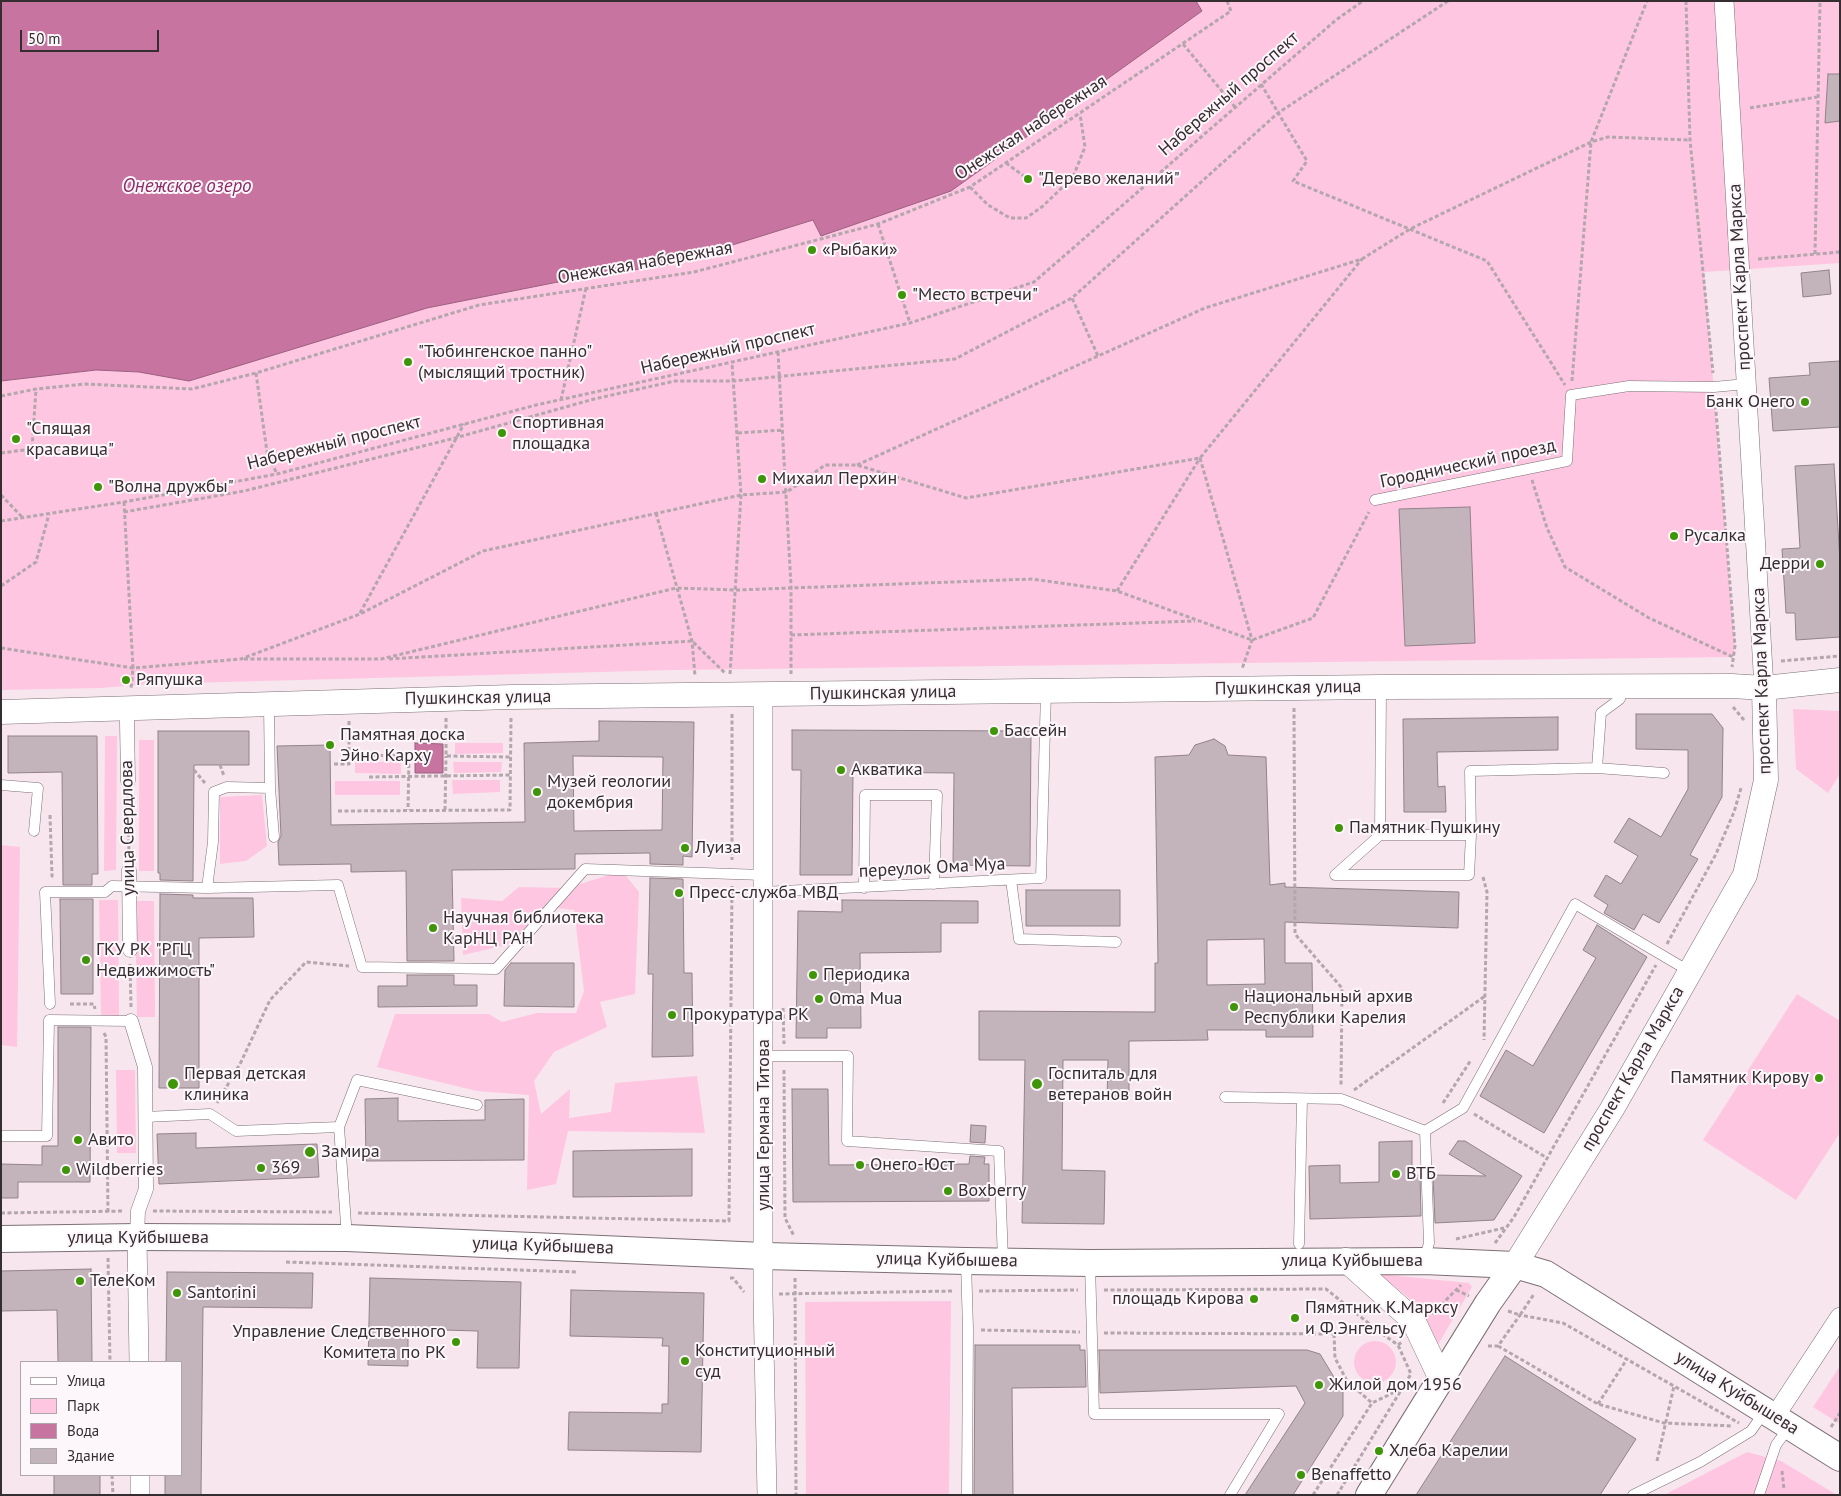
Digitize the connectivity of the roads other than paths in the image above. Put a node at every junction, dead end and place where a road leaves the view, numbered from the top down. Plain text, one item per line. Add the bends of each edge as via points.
1 (1724, 1) edge
2 (1746, 384) junction
3 (1375, 500) road end
4 (1840, 680) edge
5 (1619, 686) junction
6 (1381, 687) junction
7 (1764, 688) junction
8 (1046, 691) junction
9 (763, 695) junction
10 (269, 703) junction
11 (129, 707) junction
12 (1, 712) edge
13 (1596, 768) junction
14 (1664, 773) dead end
15 (128, 781) road end
16 (1, 785) edge
17 (270, 788) junction
18 (34, 831) dead end
19 (1471, 835) junction
20 (1380, 836) junction
21 (274, 837) dead end
22 (129, 870) road end
23 (1011, 880) junction
24 (763, 884) junction
25 (934, 884) junction
26 (128, 887) junction
27 (207, 888) junction
28 (864, 888) junction
29 (1116, 942) dead end
30 (130, 950) dead end
31 (1690, 971) junction
32 (50, 1004) dead end
33 (131, 1014) joint
34 (764, 1056) junction
35 (1224, 1097) dead end
36 (1302, 1099) junction
37 (477, 1105) dead end
38 (145, 1117) junction
39 (339, 1127) junction
40 (1425, 1131) junction
41 (1, 1136) edge
42 (137, 1237) junction
43 (347, 1238) junction
44 (1, 1239) edge
45 (1298, 1244) dead end
46 (764, 1256) junction
47 (1346, 1260) junction
48 (1424, 1260) junction
49 (966, 1261) junction
50 (1003, 1261) junction
51 (1090, 1263) junction
52 (1515, 1265) junction
53 (1840, 1316) edge
54 (139, 1361) edge
55 (1441, 1379) junction
56 (1776, 1418) junction
57 (1840, 1458) edge
58 (140, 1476) edge
59 (140, 1495) edge
60 (767, 1495) edge
61 (967, 1495) edge
62 (1230, 1495) edge
63 (1369, 1495) edge
64 (1633, 1495) edge
65 (1759, 1495) edge

1 - 2 street, проспект Карла Маркса
2 - 3 lane, Городнический проезд via 1629,386 1571,396 1567,461
2 - 7 street, проспект Карла Маркса
4 - 7 street, Пушкинская улица
5 - 6 street, Пушкинская улица
5 - 7 street, Пушкинская улица
5 - 13 lane via 1620,699 1601,713
6 - 8 street, Пушкинская улица
6 - 20 lane
7 - 31 street, проспект Карла Маркса via 1766,780 1745,875
8 - 9 street, Пушкинская улица
8 - 23 lane, переулок Ома Муа via 1042,878
9 - 10 street, Пушкинская улица
9 - 24 street, улица Германа Титова
10 - 11 street, Пушкинская улица
10 - 17 lane
11 - 12 street, Пушкинская улица
11 - 15 street, улица Свердлова
13 - 14 lane
13 - 19 lane via 1470,771
16 - 18 lane via 38,788
17 - 21 lane
17 - 27 lane via 227,787 214,792
19 - 20 lane
19 - 20 lane via 1468,875 1335,875
22 - 26 street, улица Свердлова
23 - 25 lane, переулок Ома Муа
23 - 29 lane via 1019,940
24 - 27 lane, переулок Ома Муа via 585,869 496,969 362,967 338,885
24 - 28 lane, переулок Ома Муа
24 - 34 street, улица Германа Титова
25 - 28 lane, переулок Ома Муа
25 - 28 lane via 936,795 865,795
26 - 27 lane
26 - 30 street, улица Свердлова
26 - 32 lane via 112,886 105,892 45,892
31 - 40 lane via 1575,904 1463,1108
31 - 52 street, проспект Карла Маркса via 1612,1109
33 - 38 street via 144,1067
33 - 41 lane via 97,1020 49,1020 47,1136
34 - 46 street, улица Германа Титова
34 - 50 lane via 848,1056 847,1140 999,1151
35 - 36 lane
36 - 40 lane via 1341,1099
36 - 45 lane
37 - 39 lane via 357,1080
38 - 39 lane via 210,1114 236,1131
38 - 42 street via 146,1189 138,1211
39 - 43 lane
40 - 48 lane via 1429,1243
42 - 43 main road, улица Куйбышева
42 - 44 main road, улица Куйбышева via 108,1224
42 - 54 street
43 - 46 main road, улица Куйбышева
46 - 49 main road, улица Куйбышева
46 - 60 street, улица Германа Титова
47 - 48 main road, улица Куйбышева
47 - 51 main road, улица Куйбышева
47 - 55 street via 1413,1320
48 - 52 main road, улица Куйбышева
49 - 50 main road, улица Куйбышева
49 - 61 lane
50 - 51 main road, улица Куйбышева
51 - 62 lane via 1094,1414 1279,1414
52 - 55 main road, проспект Карла Маркса
52 - 56 main road, улица Куйбышева via 1546,1274
53 - 56 street
55 - 63 main road, проспект Карла Маркса
56 - 57 main road, улица Куйбышева
56 - 64 lane via 1700,1462
56 - 65 lane via 1776,1446
58 - 59 street

